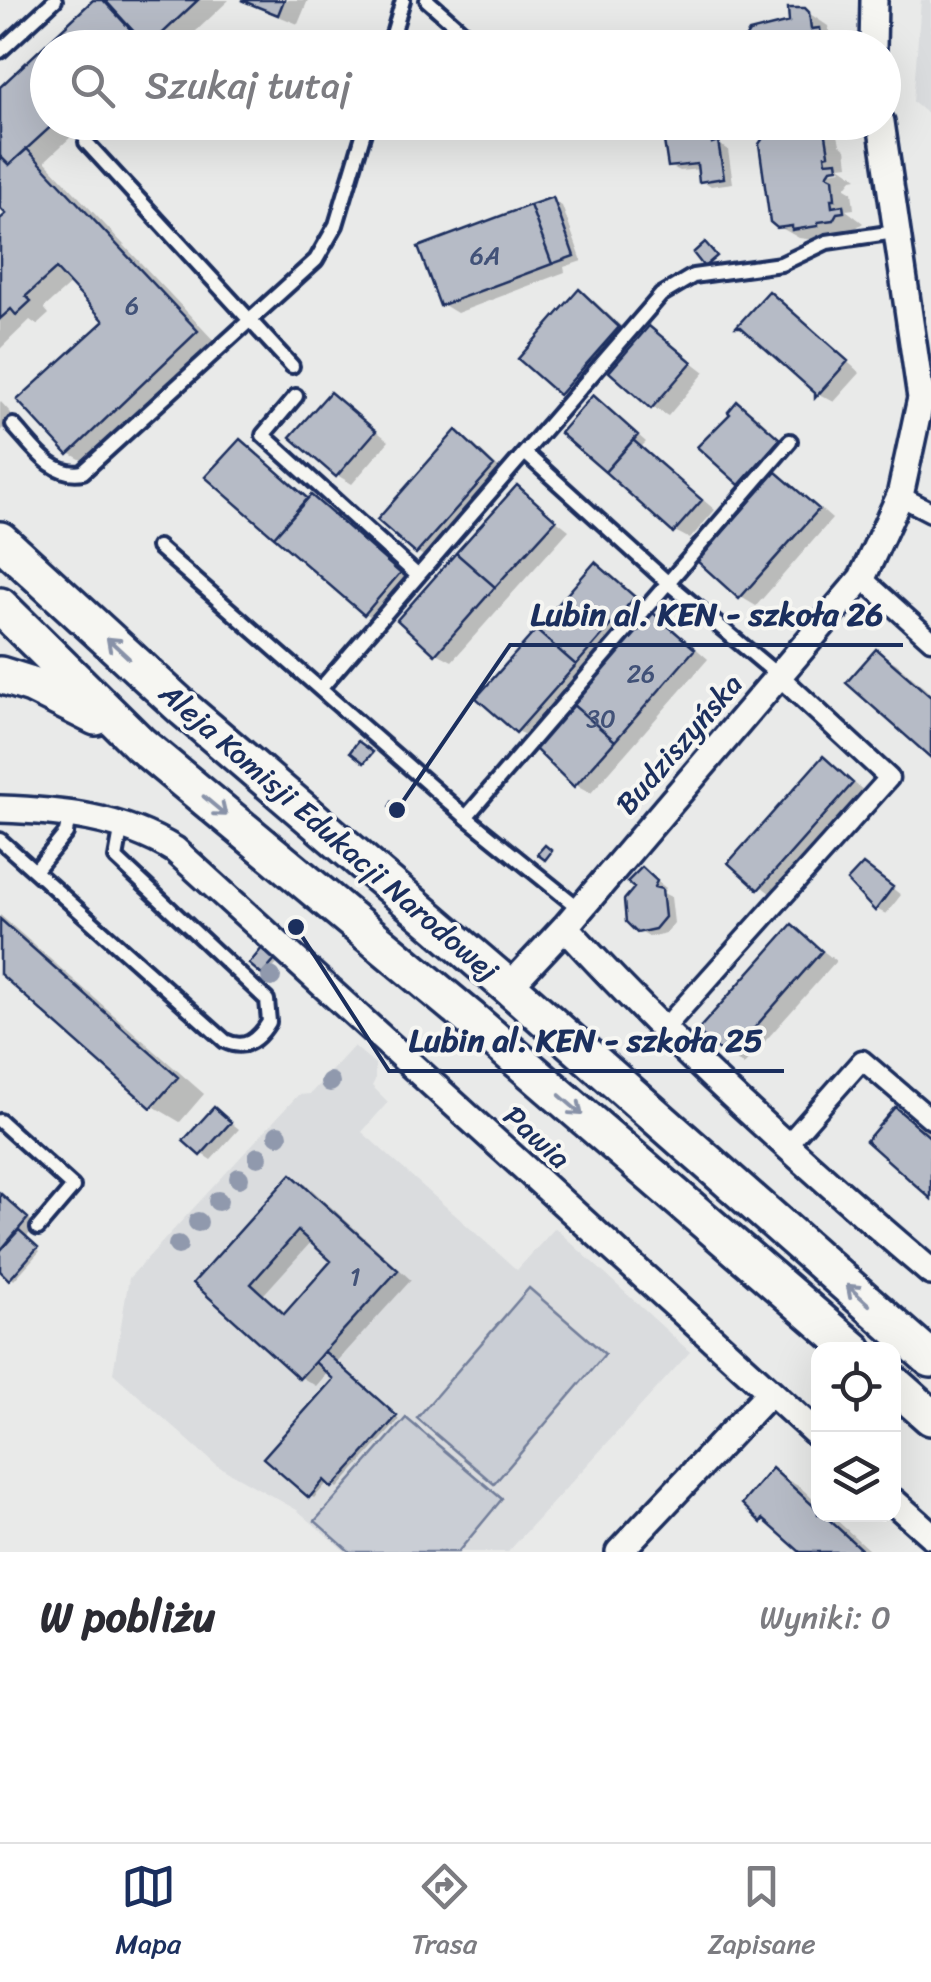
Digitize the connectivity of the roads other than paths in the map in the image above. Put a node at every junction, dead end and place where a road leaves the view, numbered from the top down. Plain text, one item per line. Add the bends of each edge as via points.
1 (55, 0) edge
2 (404, 0) edge
3 (426, 0) edge
4 (874, 0) edge
5 (395, 30) edge
6 (461, 30) edge
7 (873, 30) edge
8 (0, 50) edge
9 (362, 140) edge
10 (883, 140) edge
11 (86, 142) dead end
12 (894, 232) junction
13 (250, 320) junction
14 (292, 366) dead end
15 (296, 396) dead end
16 (926, 399) edge
17 (13, 425) dead end
18 (790, 441) dead end
19 (525, 453) junction
20 (900, 496) junction
21 (931, 512) edge
22 (0, 540) edge
23 (158, 548) dead end
24 (418, 576) junction
25 (862, 578) junction
26 (667, 582) junction
27 (0, 606) edge
28 (931, 640) edge
29 (0, 675) edge
30 (780, 677) junction
31 (321, 688) junction
32 (140, 744) junction
33 (0, 809) edge
34 (69, 813) junction
35 (466, 817) junction
36 (122, 824) junction
37 (0, 840) edge
38 (35, 871) junction
39 (572, 918) junction
40 (509, 987) junction
41 (662, 1030) junction
42 (931, 1118) edge
43 (0, 1121) edge
44 (785, 1147) junction
45 (38, 1228) dead end
46 (931, 1272) edge
47 (845, 1342) edge
48 (931, 1360) edge
49 (901, 1390) edge
50 (770, 1392) junction
51 (931, 1417) edge
52 (815, 1432) edge
53 (901, 1508) edge
54 (931, 1535) edge
55 (618, 1552) edge

1 - 8 lane
2 - 5 lane
3 - 6 lane
4 - 7 street
9 - 13 lane via 326,246
10 - 12 street, Budziszyńska
11 - 13 lane
12 - 16 street, Budziszyńska
12 - 19 lane via 827,242 782,264 693,276 660,295
13 - 14 lane
13 - 17 lane via 83,472 58,471
15 - 24 lane via 263,435
16 - 20 street, Budziszyńska
18 - 26 lane
19 - 24 lane
19 - 26 lane
20 - 21 street
20 - 25 street, Budziszyńska
40 -> 22 main road, Aleja Komisji Edukacji Narodowej via 184,709
23 - 31 lane
24 - 31 lane
25 - 28 street
25 - 30 street, Budziszyńska
26 - 30 lane
26 - 35 lane
27 - 32 main road
29 - 32 main road via 74,703
30 - 39 street, Budziszyńska
30 - 41 street via 889,778
31 - 35 lane
32 -> 47 main road, Aleja Komisji Edukacji Narodowej
33 - 34 street, Pawia
34 - 36 street, Pawia
34 - 38 lane via 66,833
35 - 39 lane
36 - 38 lane via 116,858 266,1000 268,1022 252,1042 224,1041
36 - 50 street, Pawia via 189,862
37 - 38 lane
39 - 40 street, Budziszyńska
39 - 41 street
48 -> 40 main road, Aleja Komisji Edukacji Narodowej
41 - 44 street
42 - 44 street via 862,1060
43 - 45 lane via 73,1187
44 - 46 street
49 - 51 main road
50 - 52 street, Pawia
50 - 55 street
53 - 54 street

